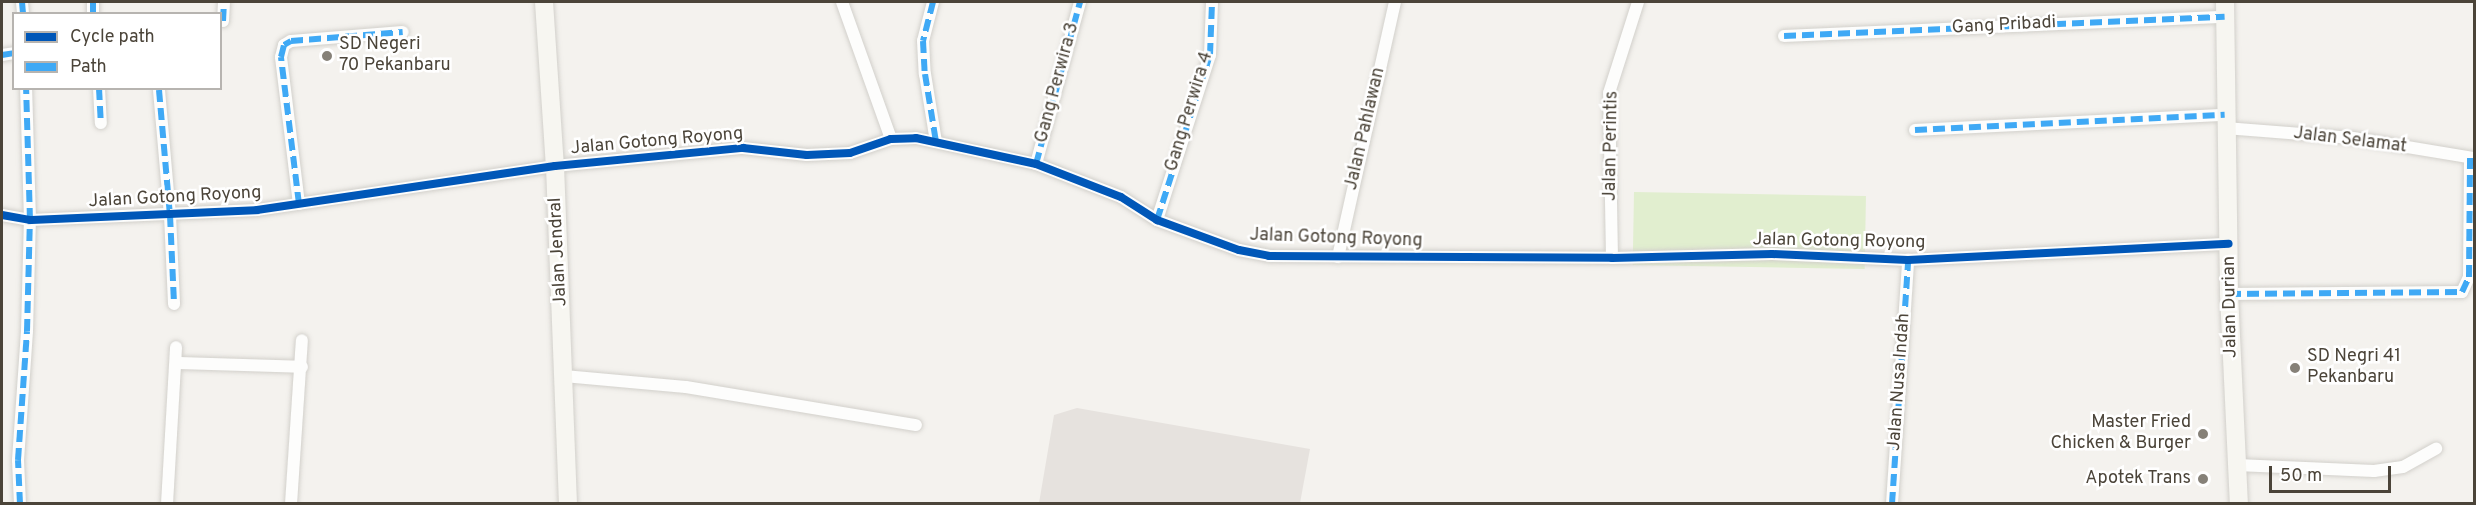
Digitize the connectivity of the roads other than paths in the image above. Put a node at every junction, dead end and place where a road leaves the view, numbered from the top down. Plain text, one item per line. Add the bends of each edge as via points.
1 (224, 2) edge
2 (544, 2) edge
3 (842, 2) edge
4 (933, 2) edge
5 (1080, 2) edge
6 (1212, 2) edge
7 (1395, 2) edge
8 (1638, 2) edge
9 (2225, 9) edge
10 (223, 21) dead end
11 (403, 32) dead end
12 (1784, 36) dead end
13 (26, 90) edge
14 (99, 90) edge
15 (159, 90) dead end
16 (2225, 122) junction
17 (101, 123) dead end
18 (1915, 130) dead end
19 (891, 140) junction
20 (936, 142) junction
21 (2472, 158) edge
22 (1036, 164) junction
23 (555, 166) junction
24 (298, 204) junction
25 (2, 215) edge
26 (170, 215) junction
27 (30, 220) junction
28 (1157, 220) junction
29 (2229, 244) junction
30 (1338, 257) junction
31 (1612, 258) junction
32 (1908, 260) junction
33 (2229, 294) junction
34 (174, 304) dead end
35 (302, 340) dead end
36 (176, 346) dead end
37 (177, 363) junction
38 (302, 367) junction
39 (564, 376) junction
40 (916, 425) dead end
41 (2436, 449) dead end
42 (2237, 465) junction
43 (20, 504) edge
44 (167, 504) edge
45 (291, 504) edge
46 (568, 504) edge
47 (1892, 504) edge
48 (2239, 504) edge

1 - 10 street
2 - 23 main road, Jalan Jendral
3 - 19 street
4 - 20 street via 923,41
5 - 22 street, Gang Perwira 3
6 - 28 street, Gang Perwira 4 via 1210,55
7 - 30 street, Jalan Pahlawan
8 - 31 street, Jalan Perintis via 1609,93
9 - 12 street, Gang Pribadi
9 - 16 main road, Jalan Durian
11 - 24 street via 291,41 284,45 281,57
13 - 27 street
14 - 17 street
15 - 26 street
16 - 18 street, Jalan Selamat
16 - 21 street, Jalan Selamat
16 - 29 main road, Jalan Durian
19 - 20 street, Jalan Gotong Royong via 916,138
19 - 23 street, Jalan Gotong Royong via 850,153 807,155 743,148
20 - 22 street, Jalan Gotong Royong
21 - 33 street via 2469,277 2462,292
22 - 28 street, Jalan Gotong Royong via 1120,197
23 - 24 street, Jalan Gotong Royong
23 - 39 main road, Jalan Jendral
24 - 26 street, Jalan Gotong Royong
25 - 27 street, Jalan Gotong Royong
26 - 27 street, Jalan Gotong Royong
26 - 34 street
27 - 43 street via 18,460
28 - 30 street, Jalan Gotong Royong via 1239,250 1269,256
29 - 32 street, Jalan Gotong Royong
29 - 33 main road, Jalan Durian
30 - 31 street, Jalan Gotong Royong
31 - 32 street, Jalan Gotong Royong via 1772,254
32 - 47 street, Jalan Nusa Indah
33 - 42 main road, Jalan Durian
35 - 38 street
36 - 37 street
37 - 38 street
37 - 44 street
38 - 45 street
39 - 40 street via 686,387
39 - 46 main road, Jalan Jendral
41 - 42 street via 2403,467 2374,471
42 - 48 main road, Jalan Durian

